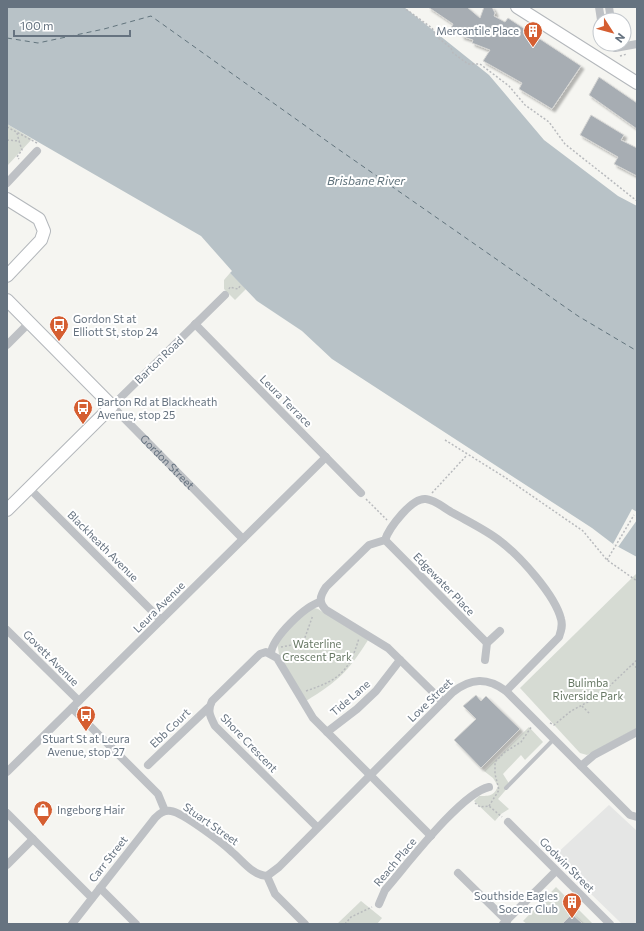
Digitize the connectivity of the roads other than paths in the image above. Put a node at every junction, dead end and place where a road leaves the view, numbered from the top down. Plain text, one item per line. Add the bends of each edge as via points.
1 (517, 7) edge
2 (637, 83) edge
3 (37, 151) road end
4 (7, 183) edge
5 (7, 200) edge
6 (7, 276) edge
7 (227, 292) road end
8 (7, 300) edge
9 (29, 323) junction
10 (195, 324) junction
11 (7, 345) edge
12 (112, 406) junction
13 (326, 457) junction
14 (29, 488) junction
15 (361, 493) road end
16 (7, 510) edge
17 (244, 539) junction
18 (385, 540) junction
19 (320, 602) junction
20 (161, 620) junction
21 (7, 630) edge
22 (500, 631) dead end
23 (487, 643) junction
24 (271, 651) junction
25 (400, 660) junction
26 (485, 660) dead end
27 (506, 691) junction
28 (79, 701) junction
29 (443, 702) junction
30 (72, 708) junction
31 (208, 708) junction
32 (327, 732) junction
33 (637, 732) edge
34 (554, 739) junction
35 (148, 765) dead end
36 (581, 766) junction
37 (7, 772) edge
38 (370, 775) junction
39 (489, 787) road end
40 (506, 788) dead end
41 (164, 811) junction
42 (7, 813) edge
43 (637, 817) edge
44 (508, 822) road end
45 (317, 827) junction
46 (431, 836) junction
47 (33, 839) junction
48 (7, 865) edge
49 (556, 871) junction
50 (458, 873) dead end
51 (267, 876) junction
52 (100, 888) junction
53 (92, 898) junction
54 (379, 904) road end
55 (505, 922) edge
56 (72, 924) edge
57 (136, 924) edge
58 (305, 924) edge
59 (610, 924) edge

1 - 2 street
3 - 4 street
5 - 6 street via 39,219 44,231 41,240
7 - 10 street, Barton Road
8 - 9 street, Gordon Street
9 - 11 street
9 - 12 street, Gordon Street
10 - 12 street, Barton Road
10 - 13 street, Leura Terrace
12 - 14 street, Barton Road
12 - 17 street, Gordon Street
13 - 15 street, Leura Terrace
13 - 17 street, Leura Avenue
14 - 16 street, Barton Road
14 - 20 street, Blackheath Avenue
17 - 20 street, Leura Avenue
18 - 19 street via 369,545 326,587
18 - 23 street, Edgewater Place
18 - 27 street via 392,526 412,505 426,499 476,525 500,541 521,560 539,582 561,619 562,628 559,637
19 - 24 street via 311,605 275,640
19 - 25 street via 326,610 379,641
20 - 28 street, Leura Avenue
21 - 28 street, Govett Avenue
22 - 23 street
23 - 26 street
24 - 31 street, Shore Crescent via 260,654
24 - 32 street via 313,718
25 - 29 street
25 - 32 street, Tide Lane via 376,691
27 - 29 street, Love Street via 487,681 470,681 461,685
27 - 34 street, Love Street
28 - 30 street, Leura Avenue
29 - 38 street, Love Street
30 - 37 street, Leura Avenue
30 - 41 street, Stuart Street via 158,794
31 - 35 street, Ebb Court
31 - 45 street, Shore Crescent via 215,726
32 - 38 street
33 - 36 street via 594,755
34 - 36 street, Love Street
34 - 40 lane
36 - 43 street, Love Street via 630,814
38 - 45 street, Love Street
38 - 46 street
39 - 46 street, Reach Place via 482,788 469,798
41 - 51 street, Stuart Street via 176,812 185,817 226,846 256,873
41 - 52 street, Carr Street via 155,818
42 - 47 street
44 - 49 street, Godwin Street
45 - 51 street, Love Street
46 - 54 street, Reach Place via 385,890
47 - 48 street
47 - 53 street
49 - 55 street
49 - 59 street, Godwin Street
50 - 55 street
51 - 58 street via 275,894
52 - 53 street, Carr Street
52 - 57 street
53 - 56 street, Carr Street

